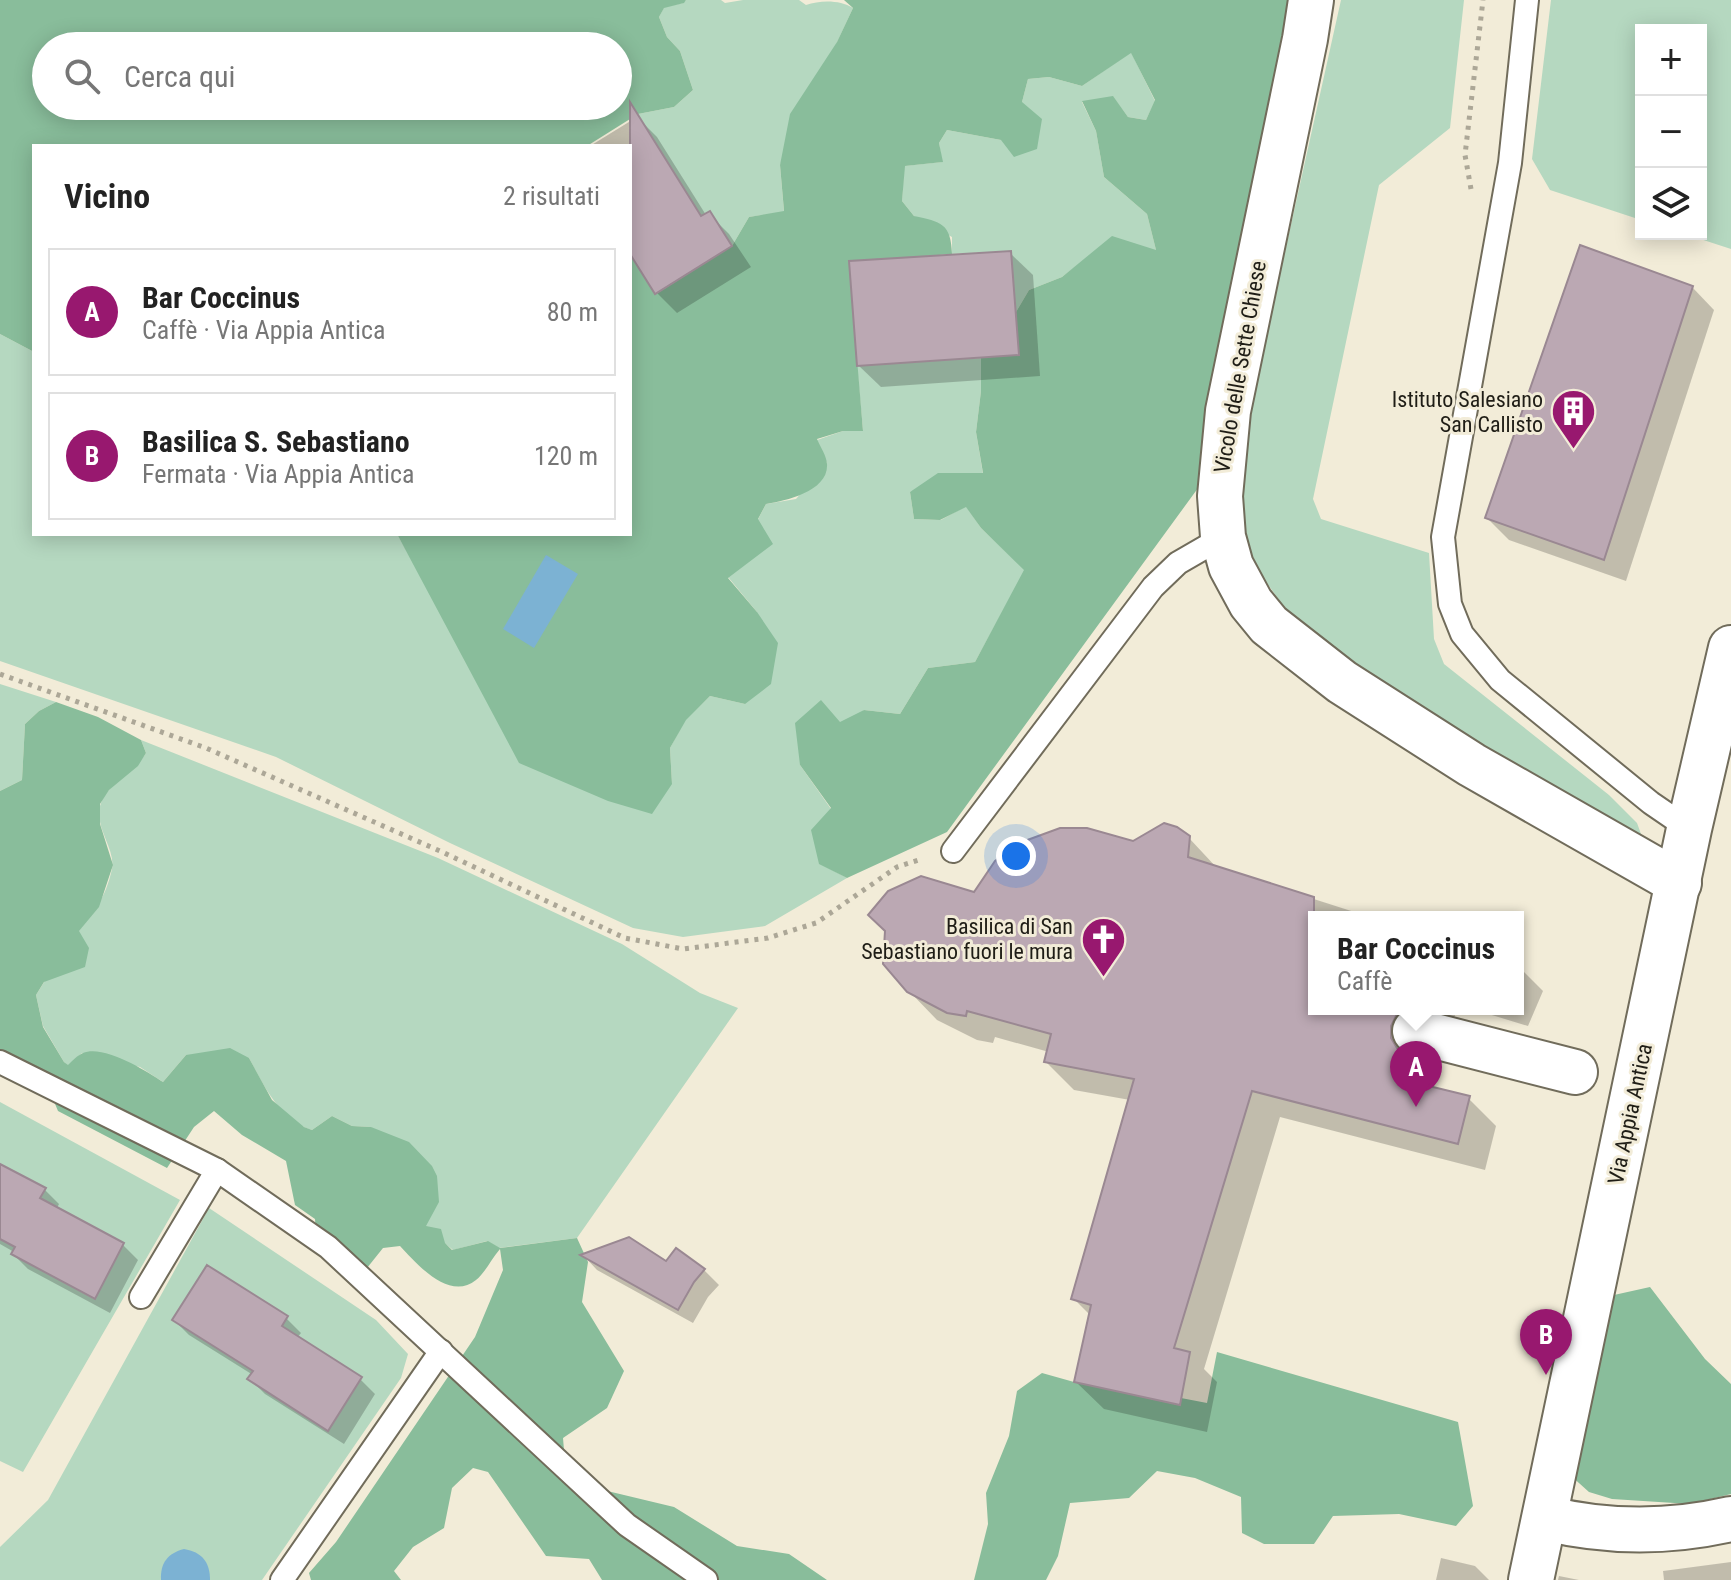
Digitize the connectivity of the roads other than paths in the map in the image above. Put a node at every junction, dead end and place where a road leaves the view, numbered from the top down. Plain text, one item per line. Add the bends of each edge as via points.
1 (1311, 0) edge
2 (1527, 0) edge
3 (1223, 537) junction
4 (1731, 648) edge
5 (1689, 829) junction
6 (953, 851) road end
7 (1679, 883) junction
8 (1415, 1031) dead end
9 (0, 1062) edge
10 (1575, 1072) dead end
11 (217, 1170) junction
12 (141, 1297) dead end
13 (441, 1351) junction
14 (1545, 1518) junction
15 (1731, 1519) edge
16 (282, 1580) edge
17 (706, 1580) edge
18 (1531, 1580) edge

1 - 3 main road, Vicolo delle Sette Chiese via 1233,384 1220,479
2 - 5 lane via 1510,163 1443,537 1446,582 1454,617 1472,648 1507,687
3 - 6 lane via 1178,563 1153,587
3 - 7 main road, Vicolo delle Sette Chiese via 1251,603 1299,650 1428,738
4 - 5 main road, Via Appia Antica
5 - 7 main road, Via Appia Antica
7 - 14 main road, Via Appia Antica
8 - 10 main road
9 - 11 lane
11 - 12 lane
11 - 13 lane via 328,1247
13 - 16 lane
13 - 17 lane via 627,1525
14 - 15 main road via 1626,1530
14 - 18 main road, Via Appia Antica

